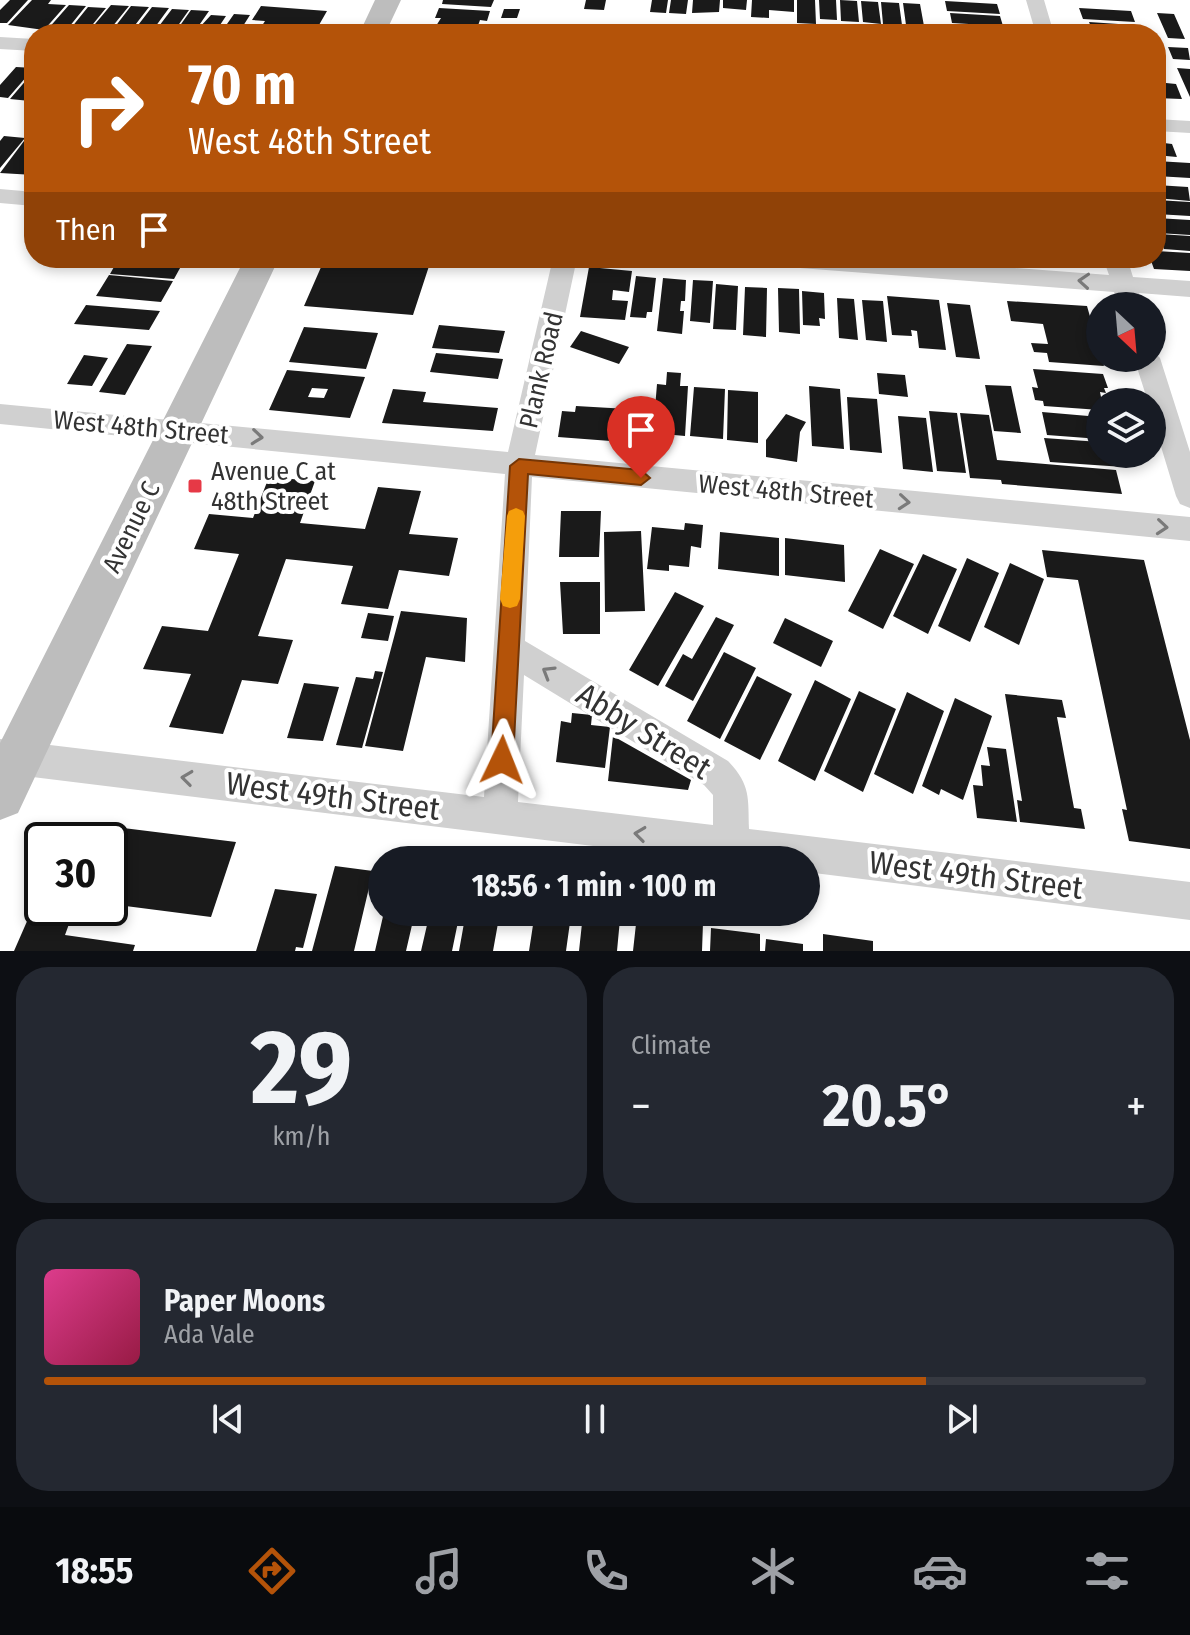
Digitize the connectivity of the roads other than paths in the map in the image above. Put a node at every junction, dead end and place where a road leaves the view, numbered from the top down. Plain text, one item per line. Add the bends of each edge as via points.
1 (388, 0) edge
2 (1035, 0) edge
3 (377, 24) edge
4 (1042, 24) edge
5 (0, 43) edge
6 (24, 44) edge
7 (1166, 126) edge
8 (1190, 127) edge
9 (0, 196) edge
10 (24, 198) edge
11 (257, 268) edge
12 (563, 268) edge
13 (869, 268) edge
14 (1118, 268) edge
15 (1190, 289) edge
16 (1098, 292) edge
17 (1126, 292) edge
18 (1158, 292) edge
19 (1151, 372) edge
20 (0, 414) edge
21 (179, 429) junction
22 (519, 466) junction
23 (1190, 496) edge
24 (1190, 529) edge
25 (507, 647) junction
26 (9, 757) edge
27 (0, 795) edge
28 (500, 817) junction
29 (731, 846) joint
30 (820, 857) edge
31 (1190, 901) edge

1 - 3 main road
2 - 4 street
5 - 6 street
7 - 8 street
9 - 10 street
11 - 21 main road, Avenue C
12 - 22 street, Plank Road
16 -> 13 street
14 - 17 street
15 - 18 street
19 - 23 street
20 - 21 street, West 48th Street
21 -> 22 street, West 48th Street
21 - 26 main road, Avenue C
22 -> 24 street, West 48th Street
22 - 25 street, Plank Road
25 - 28 street, Plank Road
29 -> 25 street, Abby Street via 730,788 716,773
26 - 27 main road, Avenue C
28 -> 26 street, West 49th Street
29 -> 28 street, West 49th Street
30 - 31 street, West 49th Street

